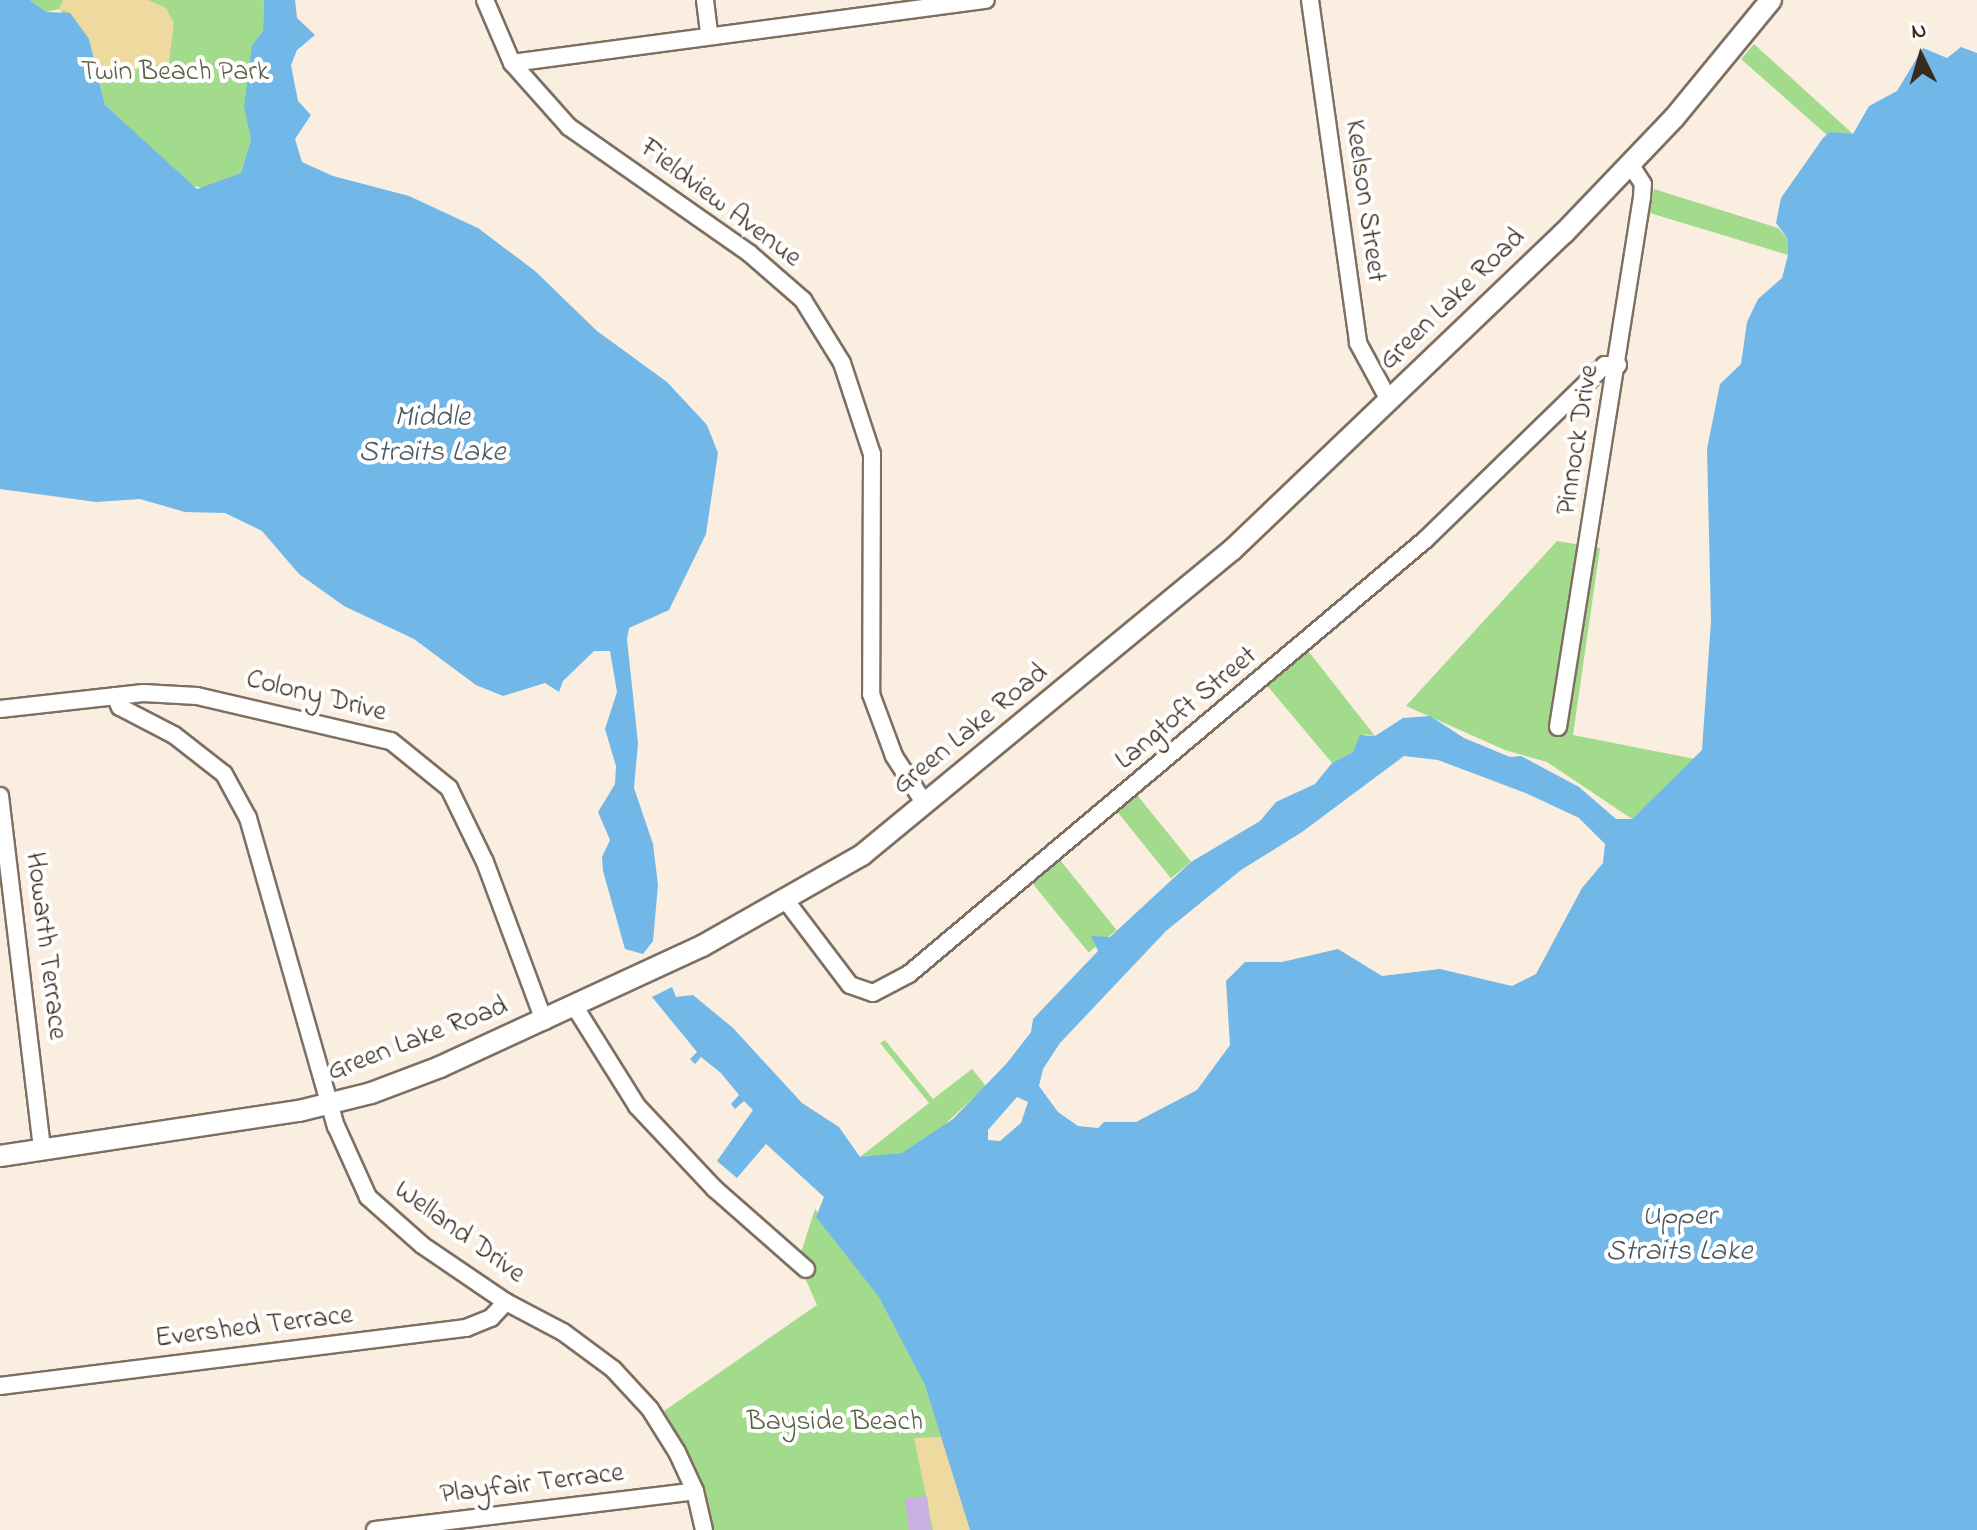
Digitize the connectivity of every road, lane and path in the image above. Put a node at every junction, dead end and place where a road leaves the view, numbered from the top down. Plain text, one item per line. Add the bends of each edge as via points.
1 (485, 0) edge
2 (705, 0) edge
3 (986, 0) edge
4 (1310, 0) edge
5 (1771, 0) edge
6 (904, 6) edge
7 (709, 34) junction
8 (512, 63) junction
9 (1630, 164) junction
10 (1618, 365) junction
11 (1389, 400) junction
12 (115, 696) junction
13 (0, 709) edge
14 (1558, 727) dead end
15 (0, 796) edge
16 (925, 804) junction
17 (787, 902) junction
18 (575, 1007) junction
19 (544, 1021) junction
20 (330, 1104) junction
21 (42, 1150) junction
22 (0, 1156) edge
23 (806, 1269) dead end
24 (506, 1302) junction
25 (0, 1386) edge
26 (695, 1491) junction
27 (375, 1530) edge
28 (704, 1530) edge

1 - 8 street, Fieldview Avenue
2 - 7 street
3 - 6 street
4 - 11 street, Keelson Street via 1358,343
5 - 9 street, Green Lake Road via 1755,26
6 - 7 street
7 - 8 street
8 - 16 street, Fieldview Avenue via 569,127 699,216 803,300 842,363 872,454 871,694 894,756
9 - 10 street, Pinnock Drive via 1643,184
9 - 11 street, Green Lake Road
10 - 14 street, Pinnock Drive
10 - 17 street, Langtoft Street via 1605,365 1425,540 909,974 873,993 850,985
11 - 16 street, Green Lake Road via 1232,550
12 - 13 street, Colony Drive
12 - 19 street, Colony Drive via 197,696 343,726 391,741 424,763 449,788 485,862
12 - 20 street, Welland Drive via 120,707 174,735 224,774 248,818
15 - 21 street, Howarth Terrace
16 - 17 street, Green Lake Road via 862,855
17 - 18 street, Green Lake Road
18 - 19 street, Green Lake Road
18 - 23 street via 637,1106 725,1198
19 - 20 street, Green Lake Road via 440,1067
20 - 21 street, Green Lake Road
20 - 24 street, Welland Drive via 357,1176 382,1214
21 - 22 street, Green Lake Road
24 - 25 street, Evershed Terrace via 491,1318 466,1328
24 - 26 street, Welland Drive via 563,1332 613,1369 650,1409
26 - 27 street, Playfair Terrace
26 - 28 street, Welland Drive

